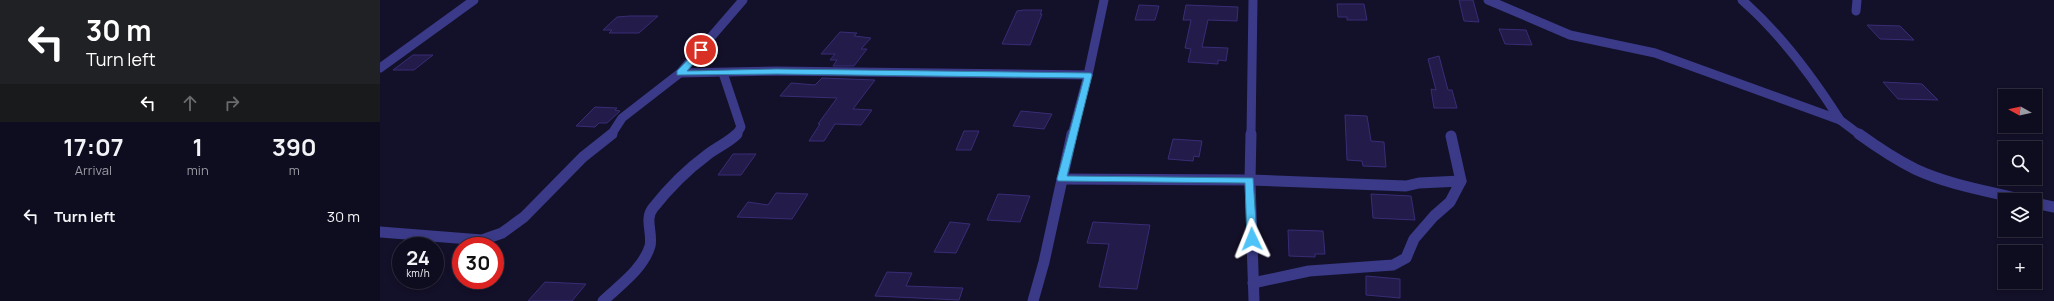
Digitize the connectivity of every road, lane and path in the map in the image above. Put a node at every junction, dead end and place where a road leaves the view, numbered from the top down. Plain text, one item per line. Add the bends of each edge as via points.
1 (474, 0) edge
2 (743, 0) edge
3 (1104, 0) edge
4 (1253, 0) edge
5 (1488, 0) edge
6 (1742, 0) edge
7 (1858, 0) edge
8 (1856, 10) dead end
9 (380, 68) edge
10 (680, 73) junction
11 (723, 73) junction
12 (1088, 75) junction
13 (1840, 120) junction
14 (1451, 136) dead end
15 (1062, 179) junction
16 (1250, 180) junction
17 (1461, 181) junction
18 (1998, 194) edge
19 (2042, 204) edge
20 (2054, 207) edge
21 (380, 232) edge
22 (1253, 283) junction
23 (603, 301) edge
24 (1033, 301) edge
25 (1254, 301) edge

1 - 9 street
2 - 10 street
3 - 12 street
4 - 16 street
5 - 13 street via 1570,35 1655,53
6 - 13 street via 1756,11 1795,57
7 - 8 street
10 - 11 street
10 - 21 street via 622,118 614,132 583,157 524,217 502,233 482,240
11 - 12 street via 777,71
11 - 23 street via 741,127 737,136 704,157 652,209 648,219 652,229 649,250 638,268
12 - 15 street
13 - 18 street via 1888,154 1917,170
14 - 17 street
15 - 16 street
15 - 24 street
16 - 17 street via 1406,186
16 - 22 street
17 - 22 street via 1450,202 1414,239 1406,258 1393,265 1309,271
19 - 20 street
22 - 25 street

